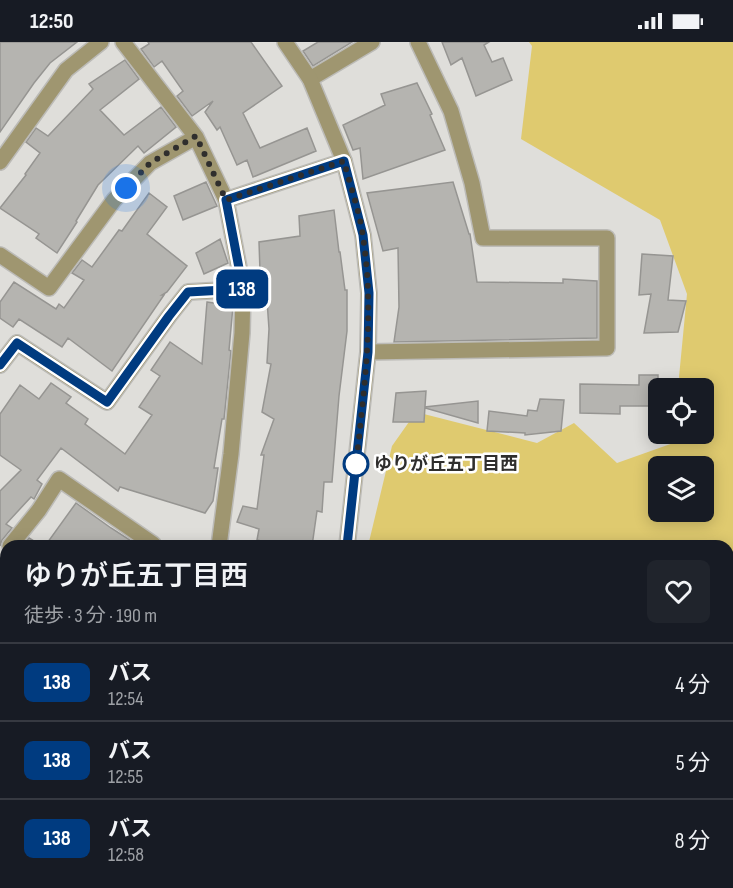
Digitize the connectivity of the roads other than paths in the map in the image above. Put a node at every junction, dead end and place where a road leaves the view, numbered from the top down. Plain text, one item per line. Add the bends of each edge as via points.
1 (101, 42) edge
2 (123, 42) edge
3 (285, 42) edge
4 (372, 42) edge
5 (418, 42) edge
6 (310, 78) junction
7 (196, 136) junction
8 (2, 156) edge
9 (344, 161) junction
10 (226, 200) junction
11 (0, 255) edge
12 (243, 289) junction
13 (368, 352) junction
14 (0, 365) edge
15 (15, 540) edge
16 (147, 540) edge
17 (220, 540) edge
18 (348, 540) edge

1 - 8 street via 66,70
2 - 7 street
3 - 6 street
4 - 6 street
5 - 13 street via 451,111 483,238 607,238 607,348
6 - 9 street
7 - 10 street
7 - 11 street via 150,163 114,200 49,288
9 - 10 street
9 - 13 street via 363,235 369,293
10 - 12 street
12 - 14 street via 188,292 107,402 17,343
12 - 17 street via 232,443
13 - 18 street
15 - 16 street via 59,479

